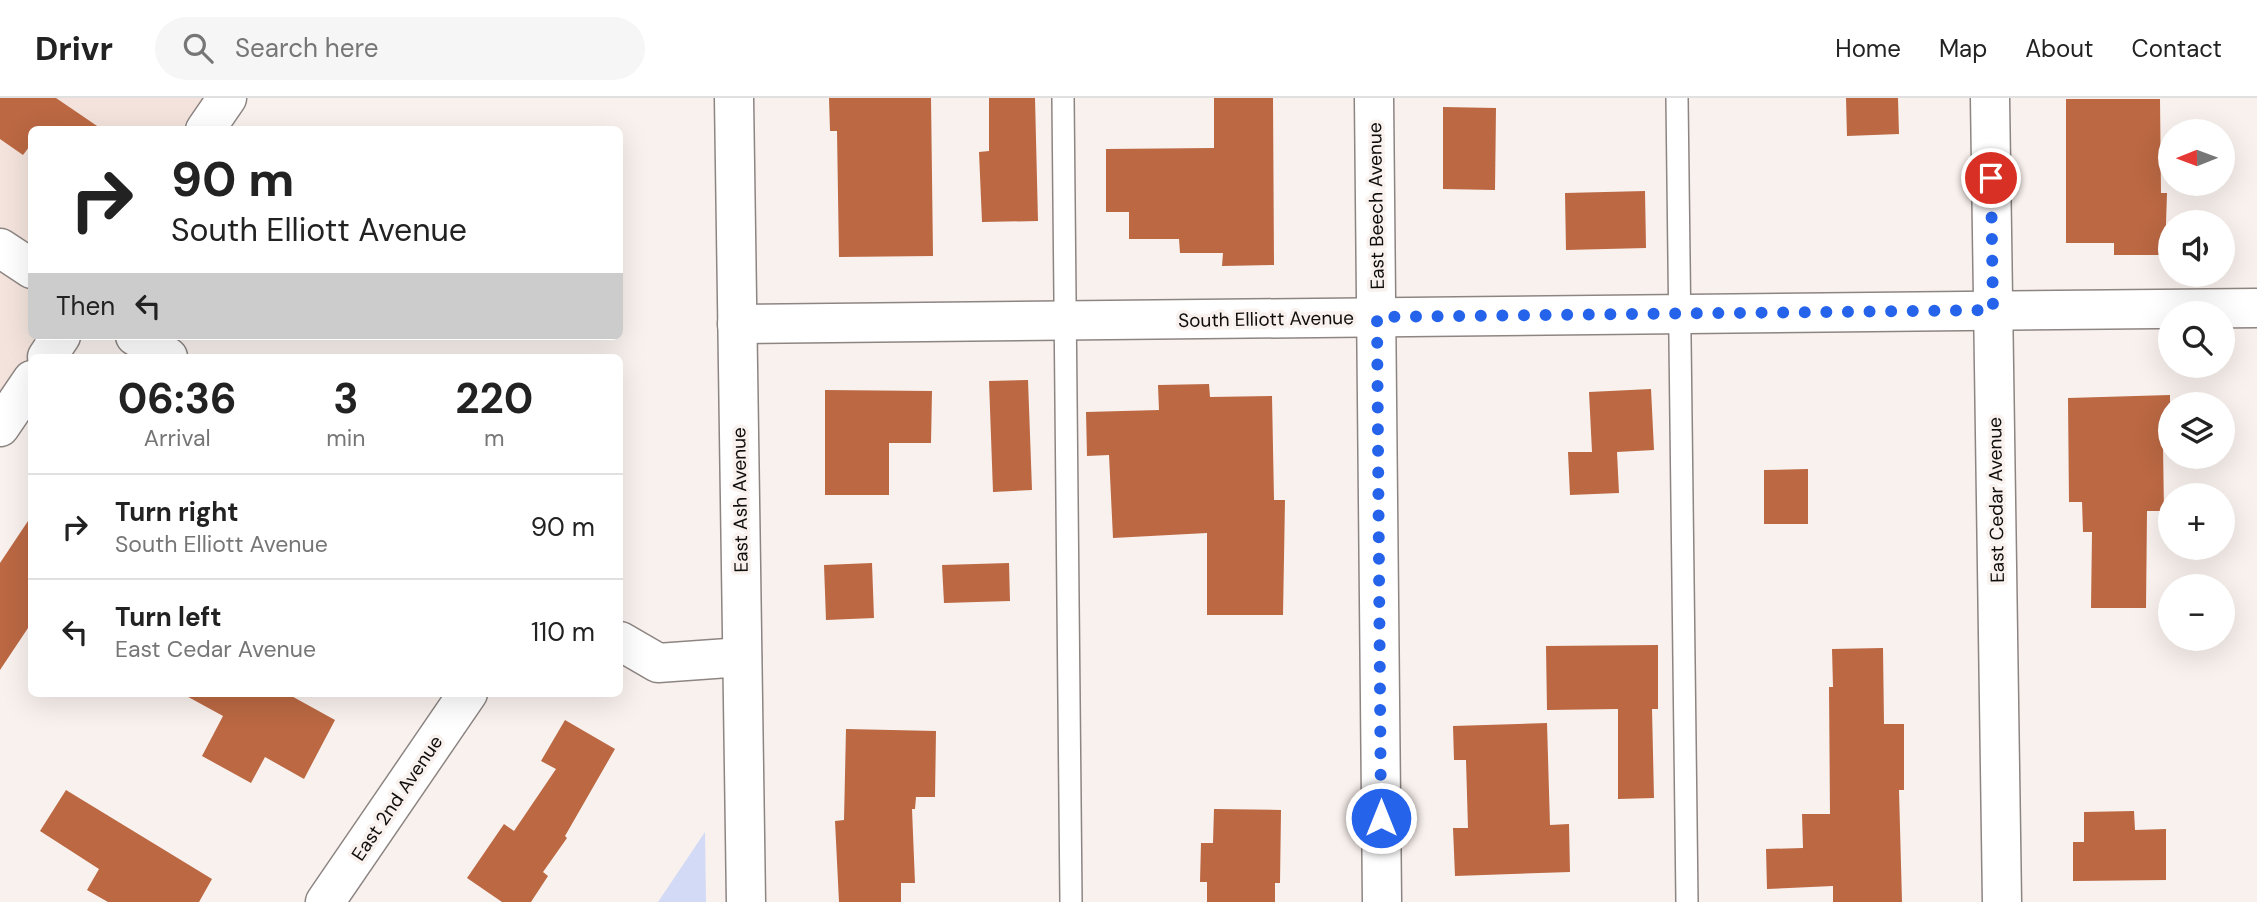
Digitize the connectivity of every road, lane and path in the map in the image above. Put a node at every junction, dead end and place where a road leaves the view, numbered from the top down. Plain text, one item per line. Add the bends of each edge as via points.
1 (228, 98) edge
2 (734, 98) edge
3 (1063, 98) edge
4 (1374, 98) edge
5 (1677, 98) edge
6 (1990, 98) edge
7 (208, 126) edge
8 (0, 248) edge
9 (28, 266) edge
10 (2257, 308) edge
11 (1993, 310) junction
12 (1679, 314) junction
13 (1377, 317) junction
14 (1065, 321) junction
15 (737, 324) junction
16 (141, 340) edge
17 (163, 354) edge
18 (28, 386) edge
19 (0, 427) edge
20 (623, 643) edge
21 (742, 657) junction
22 (465, 697) edge
23 (325, 902) edge
24 (746, 902) edge
25 (1071, 902) edge
26 (1382, 902) edge
27 (1687, 902) edge
28 (2002, 902) edge

1 - 7 street
2 - 15 street, East Ash Avenue
3 - 14 lane
4 - 13 street, East Beech Avenue
5 - 12 lane
6 - 11 street, East Cedar Avenue
8 - 9 street
10 - 11 street, South Elliott Avenue
11 - 12 street, South Elliott Avenue
11 - 28 street, East Cedar Avenue
12 - 13 street, South Elliott Avenue
12 - 27 lane
13 - 14 street, South Elliott Avenue
13 - 26 street, East Beech Avenue
14 - 15 street, South Elliott Avenue
14 - 25 lane
15 - 21 street, East Ash Avenue
16 - 17 street
18 - 19 street
20 - 21 street via 658,663
21 - 24 street, East Ash Avenue
22 - 23 street, East 2nd Avenue

